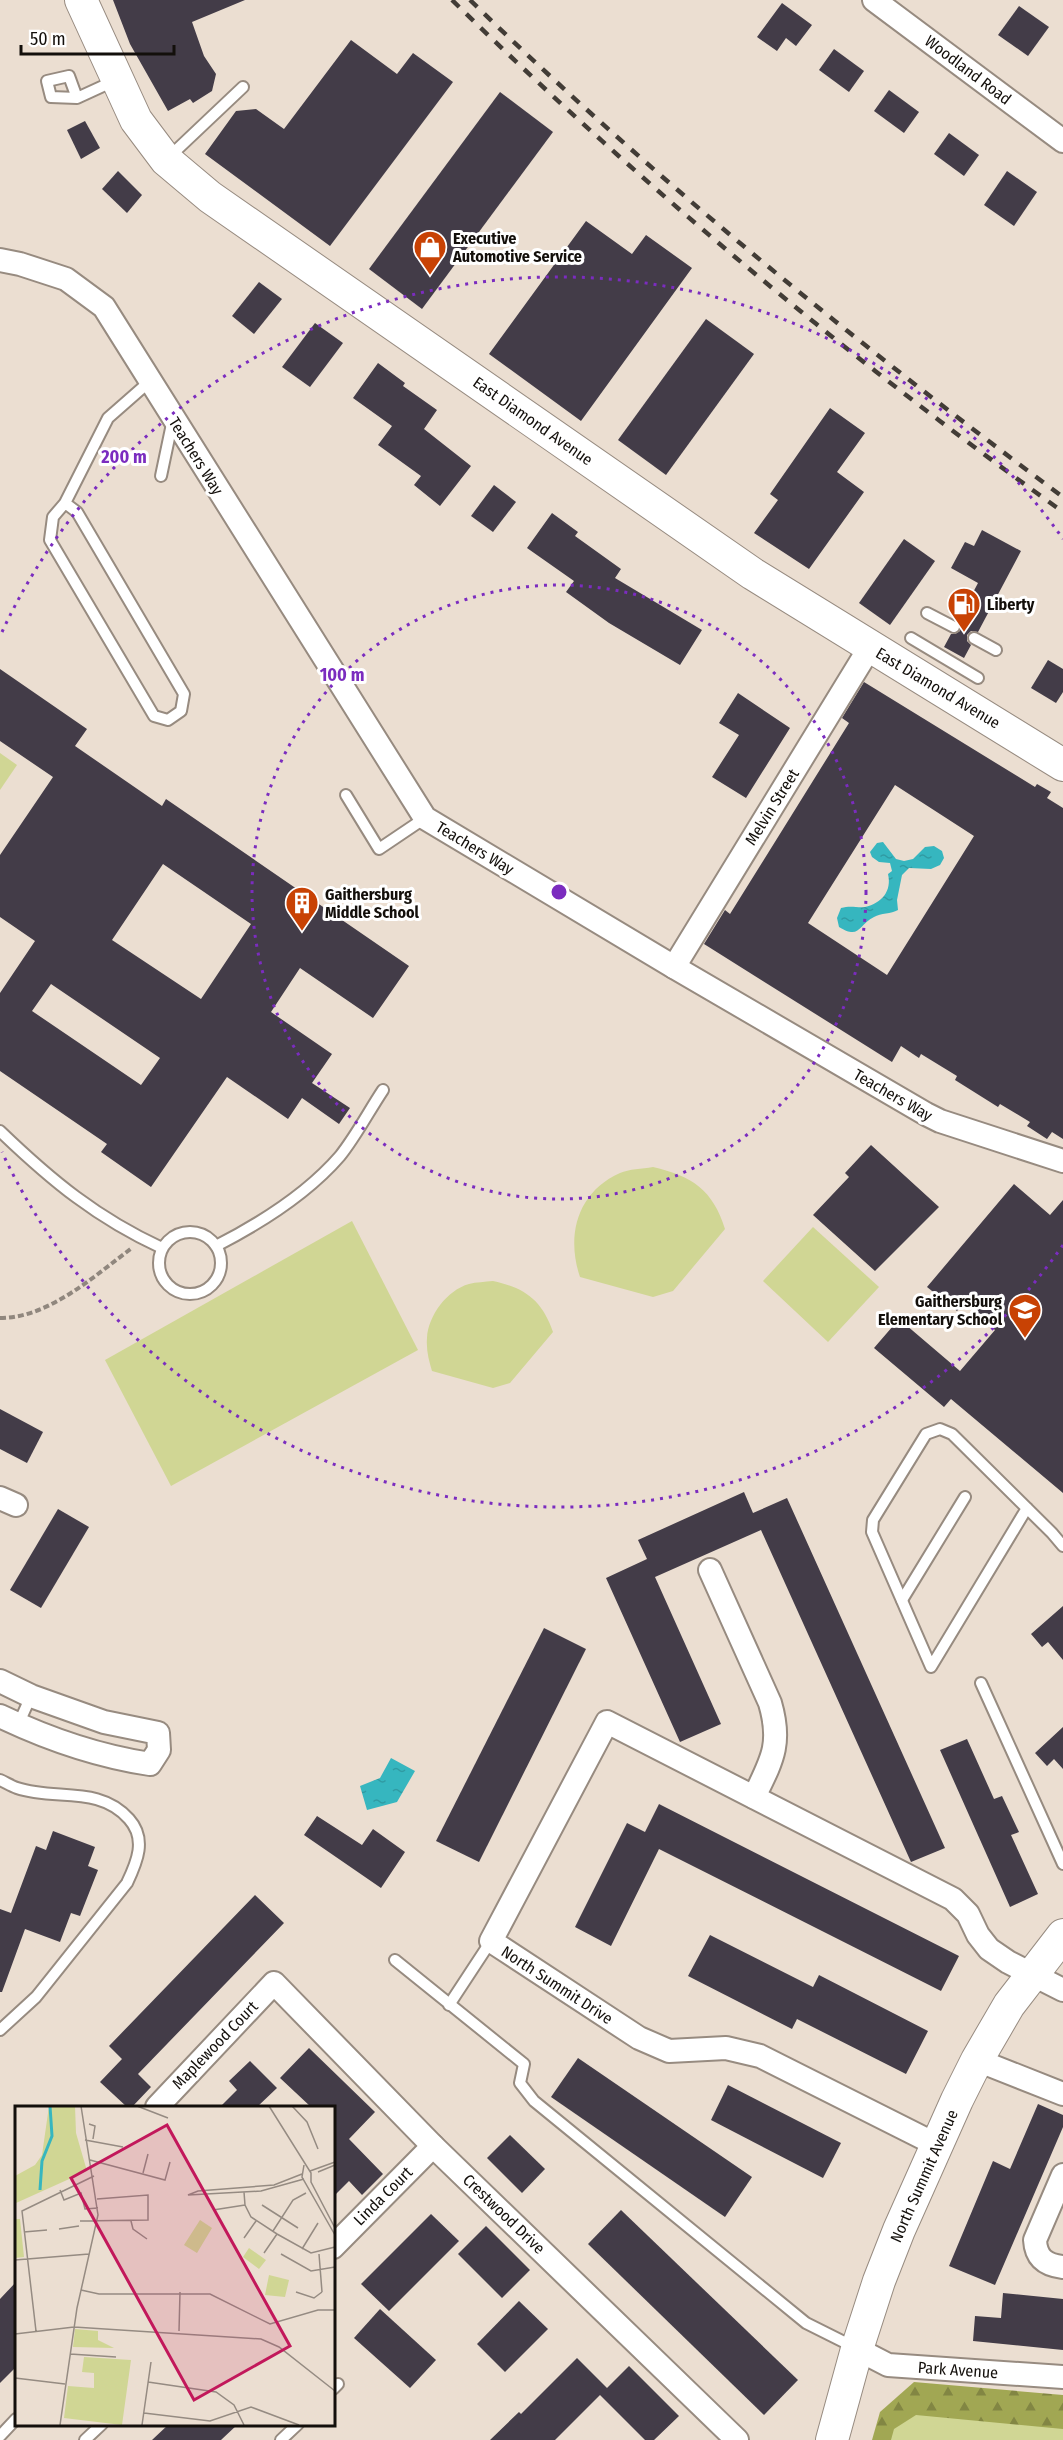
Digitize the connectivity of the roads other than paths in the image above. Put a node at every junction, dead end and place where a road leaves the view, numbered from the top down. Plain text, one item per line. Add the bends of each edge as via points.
1 (81, 0) edge
2 (874, 0) edge
3 (117, 80) junction
4 (243, 87) dead end
5 (77, 98) dead end
6 (1063, 141) edge
7 (166, 160) junction
8 (0, 260) edge
9 (149, 382) junction
10 (173, 419) junction
11 (161, 476) dead end
12 (65, 503) junction
13 (927, 613) dead end
14 (954, 627) dead end
15 (911, 638) dead end
16 (975, 638) dead end
17 (870, 647) junction
18 (996, 650) dead end
19 (978, 678) dead end
20 (1063, 765) edge
21 (346, 795) dead end
22 (425, 818) junction
23 (674, 967) junction
24 (383, 1090) dead end
25 (0, 1131) edge
26 (1063, 1161) edge
27 (216, 1246) junction
28 (162, 1248) junction
29 (965, 1497) dead end
30 (1027, 1508) junction
31 (1063, 1546) edge
32 (710, 1570) dead end
33 (902, 1600) junction
34 (0, 1681) edge
35 (981, 1683) dead end
36 (31, 1696) junction
37 (9, 1720) edge
38 (0, 1780) edge
39 (754, 1797) junction
40 (1063, 1864) edge
41 (1063, 1935) edge
42 (491, 1941) junction
43 (394, 1960) dead end
44 (1031, 1975) junction
45 (274, 1983) joint
46 (1063, 1990) edge
47 (449, 2005) junction
48 (0, 2030) edge
49 (977, 2060) junction
50 (1063, 2094) edge
51 (157, 2106) edge
52 (937, 2145) junction
53 (433, 2146) junction
54 (1063, 2175) edge
55 (334, 2246) edge
56 (1063, 2267) edge
57 (857, 2349) junction
58 (1063, 2377) edge
59 (15, 2420) edge
60 (101, 2425) edge
61 (297, 2425) edge
62 (0, 2436) edge
63 (85, 2440) edge
64 (281, 2440) edge
65 (738, 2440) edge
66 (832, 2440) edge

1 - 3 street, East Diamond Avenue
2 - 6 street, Woodland Road
3 - 5 lane
3 - 7 street, East Diamond Avenue via 136,120
4 - 7 lane
7 - 17 street, East Diamond Avenue via 210,197 702,539
8 - 9 street, Teachers Way via 66,279 104,307
9 - 10 street, Teachers Way
9 - 12 lane via 108,418
10 - 11 lane
10 - 22 street, Teachers Way
12 - 12 lane via 53,517 50,540 154,716 168,720 181,711 184,694 77,512
13 - 14 lane
15 - 19 lane
16 - 18 lane
17 - 20 street, East Diamond Avenue
17 - 23 street, Melvin Street
21 - 22 lane via 379,849
22 - 23 street, Teachers Way
23 - 26 street, Teachers Way via 940,1121
24 - 27 lane via 340,1155 314,1181 260,1222
25 - 28 lane via 38,1168 90,1209
27 - 28 lane via 208,1238 183,1232
27 - 28 lane via 221,1257 219,1275 213,1285 191,1295 172,1289 165,1282 158,1260
29 - 33 lane
30 - 31 lane
30 - 33 lane via 932,1667
30 - 33 lane via 952,1434 940,1429 926,1434 873,1520 872,1532
32 - 39 street via 776,1724 771,1763
34 - 36 street
35 - 40 lane
36 - 37 lane
36 - 37 street via 104,1722 158,1733 160,1742 155,1758 150,1764 126,1760 54,1740
38 - 48 lane via 17,1788 93,1797 118,1807 132,1823 140,1842 137,1862 127,1883 36,1996
39 - 42 street, North Summit Drive via 607,1722
39 - 44 street, North Summit Drive via 953,1899 968,1914 989,1948
41 - 44 street, North Summit Avenue
42 - 47 lane
42 - 52 street, North Summit Drive via 639,2038 669,2051 726,2048 760,2056
43 - 47 lane
44 - 46 street, North Summit Drive
44 - 49 street, North Summit Avenue
45 - 51 street, Maplewood Court
45 - 53 street, Crestwood Drive
47 - 57 lane via 524,2064 520,2083 534,2101 806,2323
49 - 50 street
49 - 52 street, North Summit Avenue
52 - 57 street, North Summit Avenue via 898,2230
53 - 55 street, Linda Court
53 - 65 street, Crestwood Drive
54 - 56 street via 1035,2240 1035,2252 1043,2262
57 - 58 street, Park Avenue via 888,2365
57 - 66 street, North Summit Avenue
59 - 62 lane
60 - 63 lane
61 - 64 lane

